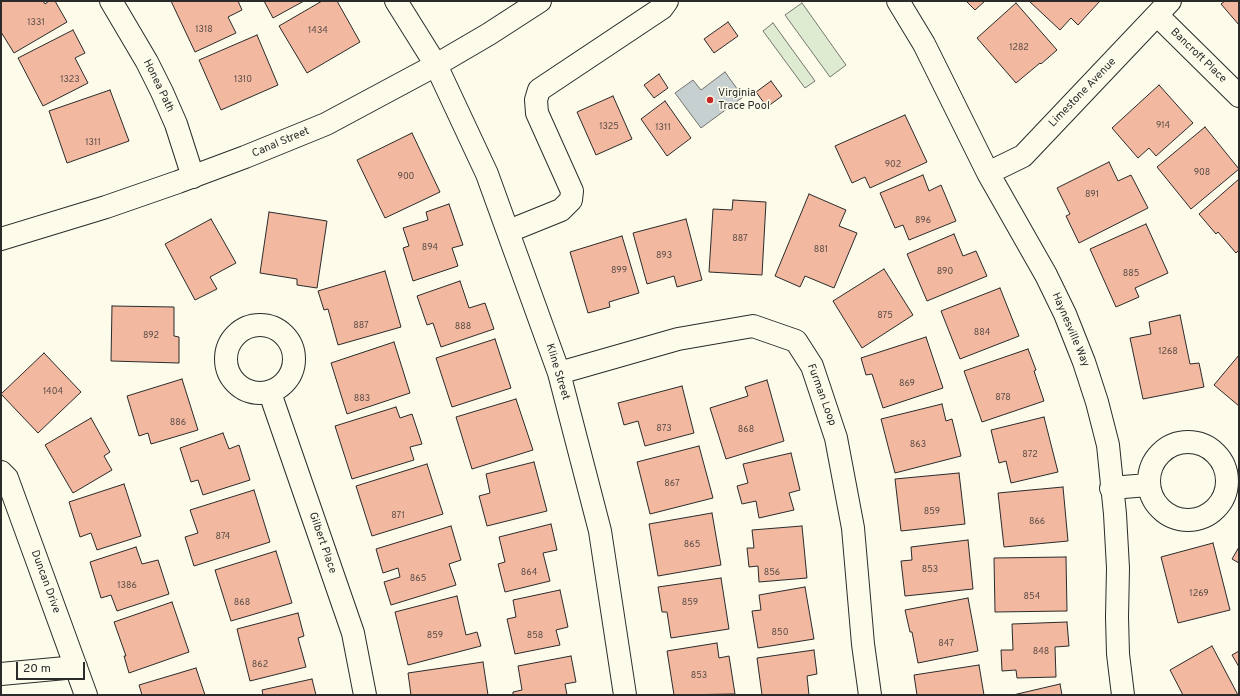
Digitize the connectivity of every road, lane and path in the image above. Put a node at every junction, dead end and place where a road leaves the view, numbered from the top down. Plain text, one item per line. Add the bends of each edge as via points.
1 (111, 1) edge
2 (396, 1) edge
3 (540, 1) edge
4 (667, 1) edge
5 (898, 1) edge
6 (1163, 8) edge
7 (436, 65) junction
8 (1239, 96) edge
9 (988, 173) junction
10 (193, 177) junction
11 (508, 231) junction
12 (1, 239) edge
13 (559, 373) junction
14 (270, 393) dead end
15 (1, 472) edge
16 (1148, 485) dead end
17 (1111, 488) junction
18 (76, 667) junction
19 (1, 674) edge
20 (86, 695) edge
21 (365, 695) edge
22 (625, 695) edge
23 (870, 695) edge
24 (1123, 695) edge

1 - 10 street, Honea Path via 162,92 176,124
2 - 7 street, Kline Street
3 - 7 street, Canal Street
4 - 11 street via 662,8 539,90 536,100 537,113 572,191 571,200 561,210
5 - 9 street, Haynesville Way via 924,44
6 - 8 street, Bancroft Place
6 - 9 street, Limestone Avenue via 1022,156
7 - 10 street, Canal Street via 326,124
7 - 11 street, Kline Street via 487,174
9 - 17 street, Haynesville Way via 1046,275 1082,356 1098,402 1108,445
10 - 12 street, Canal Street
11 - 13 street, Kline Street
13 - 22 street, Kline Street via 600,531
13 - 23 street, Furman Loop via 678,339 753,326 796,341 812,366 836,438 853,528
14 - 21 street, Gilbert Place via 353,633
15 - 18 street, Duncan Drive via 7,478
16 - 17 street
17 - 24 street, Haynesville Way via 1118,568 1118,654
18 - 19 street
18 - 20 street, Duncan Drive

